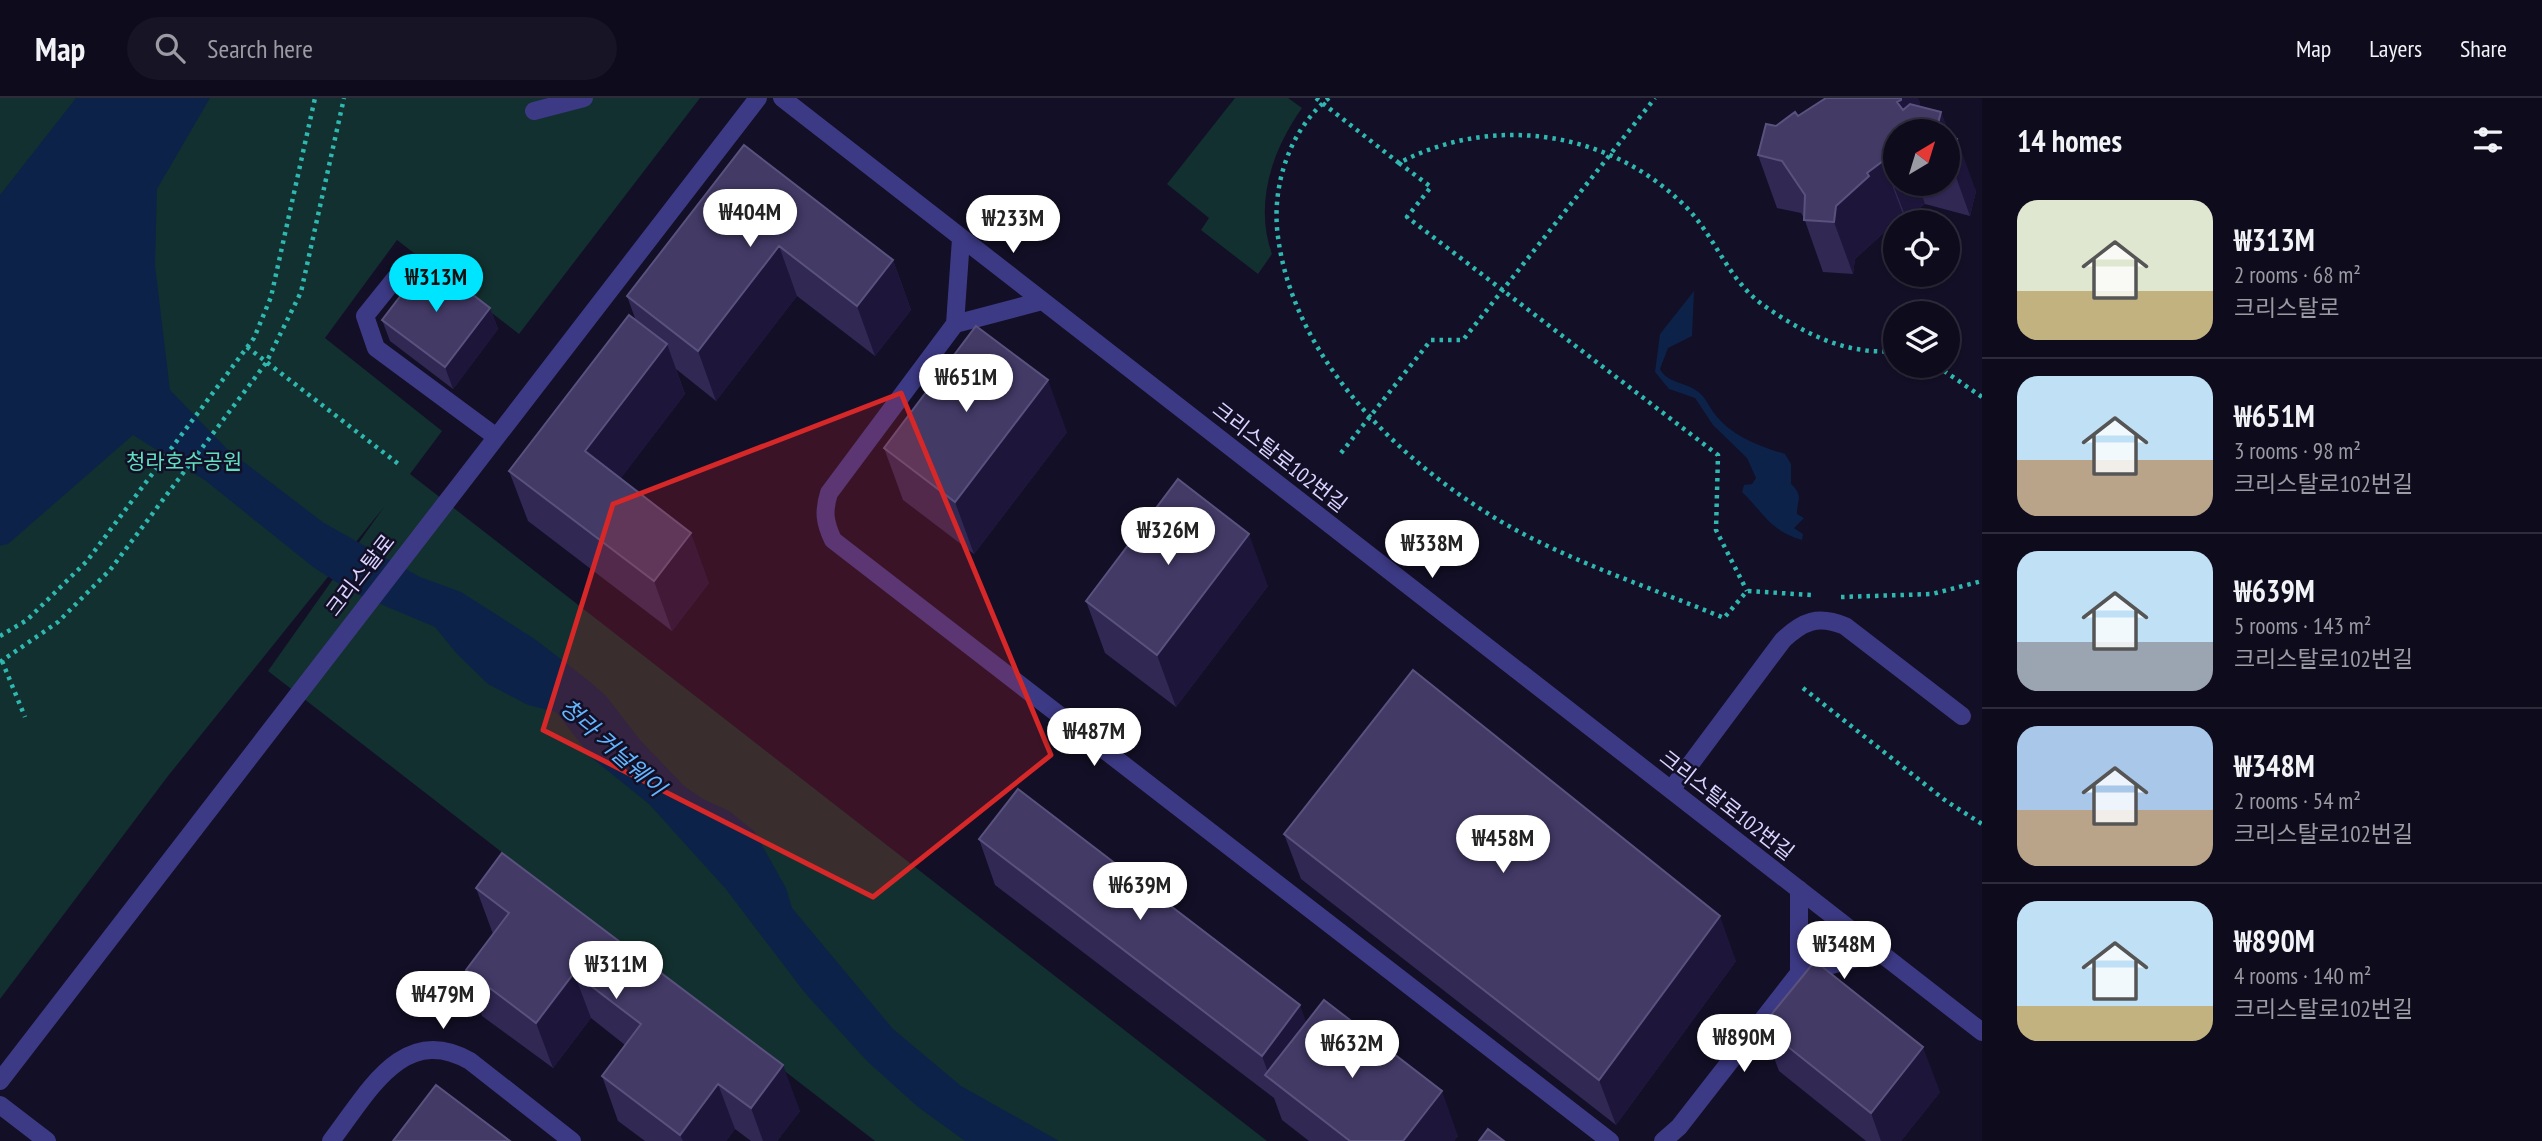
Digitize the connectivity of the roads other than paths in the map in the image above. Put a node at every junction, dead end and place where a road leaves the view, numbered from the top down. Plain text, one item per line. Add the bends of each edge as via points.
1 (584, 98) edge
2 (758, 98) edge
3 (782, 98) edge
4 (534, 111) dead end
5 (961, 239) junction
6 (402, 270) dead end
7 (1042, 301) junction
8 (955, 324) junction
9 (495, 436) junction
10 (1962, 716) dead end
11 (1671, 790) junction
12 (1799, 889) junction
13 (1879, 952) junction
14 (1799, 974) junction
15 (1982, 1032) edge
16 (0, 1081) edge
17 (0, 1105) edge
18 (47, 1141) edge
19 (331, 1141) edge
20 (572, 1141) edge
21 (1610, 1141) edge
22 (1663, 1141) edge

1 - 4 street
2 - 9 street, 크리스탈로
3 - 5 street, 크리스탈로102번길
5 - 7 street, 크리스탈로102번길
5 - 8 street
6 - 9 street via 365,316 376,348
7 - 8 street
7 - 11 street, 크리스탈로102번길
8 - 21 street via 829,493 824,508 833,540
9 - 16 street, 크리스탈로
10 - 11 street via 1845,626 1813,619 1783,640
11 - 12 street, 크리스탈로102번길
12 - 13 street, 크리스탈로102번길
12 - 14 street
13 - 14 street
13 - 15 street, 크리스탈로102번길
14 - 22 street via 1679,1127
17 - 18 street
19 - 20 street via 399,1059 417,1050 435,1049 470,1062

